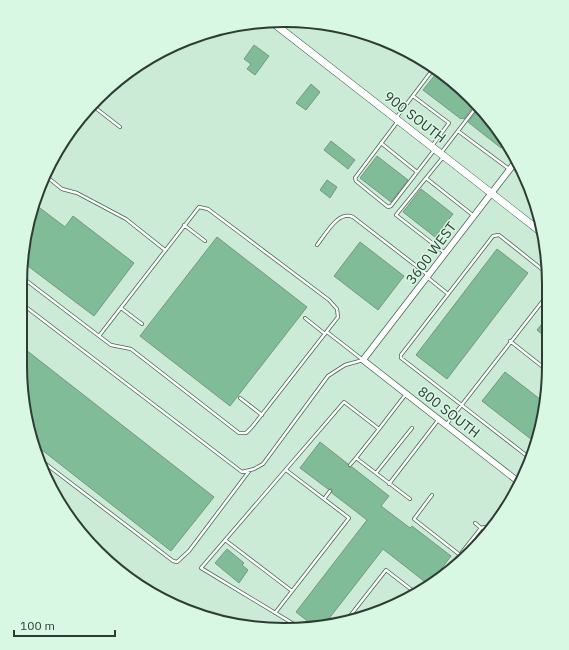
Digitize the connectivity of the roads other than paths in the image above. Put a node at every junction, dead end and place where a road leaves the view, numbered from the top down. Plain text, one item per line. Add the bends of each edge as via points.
1 (280, 27) edge
2 (282, 29) joint
3 (431, 72) edge
4 (413, 96) junction
5 (97, 108) edge
6 (474, 110) edge
7 (397, 120) junction
8 (120, 127) dead end
9 (458, 131) junction
10 (381, 143) junction
11 (438, 151) junction
12 (513, 166) edge
13 (510, 170) junction
14 (417, 172) junction
15 (426, 178) junction
16 (50, 179) edge
17 (492, 193) junction
18 (474, 216) junction
19 (184, 225) junction
20 (535, 228) edge
21 (205, 241) dead end
22 (317, 245) dead end
23 (165, 250) junction
24 (446, 253) junction
25 (541, 268) edge
26 (428, 276) junction
27 (27, 281) edge
28 (448, 294) junction
29 (542, 302) edge
30 (27, 308) edge
31 (121, 308) junction
32 (305, 318) dead end
33 (142, 324) dead end
34 (326, 333) junction
35 (99, 336) junction
36 (510, 341) junction
37 (364, 360) junction
38 (542, 367) edge
39 (406, 394) junction
40 (240, 398) dead end
41 (462, 405) junction
42 (262, 415) junction
43 (439, 419) junction
44 (446, 425) junction
45 (412, 428) dead end
46 (379, 429) junction
47 (525, 455) edge
48 (356, 458) junction
49 (48, 465) edge
50 (350, 466) dead end
51 (251, 470) junction
52 (286, 470) junction
53 (376, 473) junction
54 (515, 479) edge
55 (389, 484) junction
56 (330, 491) dead end
57 (432, 495) dead end
58 (324, 499) junction
59 (410, 499) dead end
60 (475, 523) dead end
61 (485, 527) edge
62 (481, 528) junction
63 (225, 540) junction
64 (462, 552) edge
65 (460, 555) edge
66 (292, 590) junction
67 (411, 590) edge
68 (275, 613) junction
69 (352, 614) edge
70 (291, 623) edge

1 - 2 street, 900 SOUTH
2 - 7 street, 900 SOUTH
3 - 4 lane
4 - 7 lane
4 - 11 lane via 449,124
5 - 8 lane
6 - 9 lane
7 - 10 lane
7 - 11 street, 900 SOUTH
9 - 11 lane
9 - 13 lane
10 - 14 lane
10 - 14 lane via 355,178 356,181 390,207
11 - 14 lane
11 - 15 lane
11 - 17 street, 900 SOUTH
12 - 13 street, 3600 WEST
13 - 17 street, 3600 WEST
15 - 18 lane
15 - 24 lane via 396,215
16 - 23 lane via 62,189 77,193 126,219
17 - 18 street, 3600 WEST
17 - 20 street, 900 SOUTH
18 - 24 street, 3600 WEST
19 - 21 lane
19 - 23 lane
19 - 34 lane via 199,207 208,209 330,300 337,308 338,317
22 - 26 lane via 341,216 348,214
23 - 31 lane
24 - 26 street, 3600 WEST
25 - 28 lane via 499,235 493,236
26 - 28 lane
26 - 37 street, 3600 WEST
27 - 35 lane
28 - 41 lane via 401,358
29 - 36 lane
30 - 51 lane via 242,472
31 - 33 lane
31 - 35 lane
32 - 34 lane
34 - 37 lane
34 - 42 lane
35 - 42 lane via 111,346 131,349 239,433 246,433
36 - 38 lane
36 - 41 lane
37 - 39 street, 800 SOUTH
37 - 51 lane via 345,365 328,376 263,464
39 - 43 street, 800 SOUTH
39 - 46 lane
40 - 42 lane
41 - 44 lane
41 - 47 lane
43 - 44 street, 800 SOUTH
43 - 55 lane
44 - 54 street, 800 SOUTH
45 - 53 lane
46 - 48 lane
46 - 52 lane via 344,402
48 - 50 lane
48 - 53 lane
49 - 51 lane via 172,561 177,562 189,551
52 - 58 lane
52 - 63 lane
53 - 55 lane
55 - 59 lane
56 - 58 lane
57 - 65 lane via 414,519
58 - 66 lane via 349,518
60 - 62 lane
61 - 62 lane
62 - 64 lane
63 - 66 lane
63 - 68 lane via 201,568
66 - 68 lane
67 - 69 lane via 386,570
68 - 70 lane

